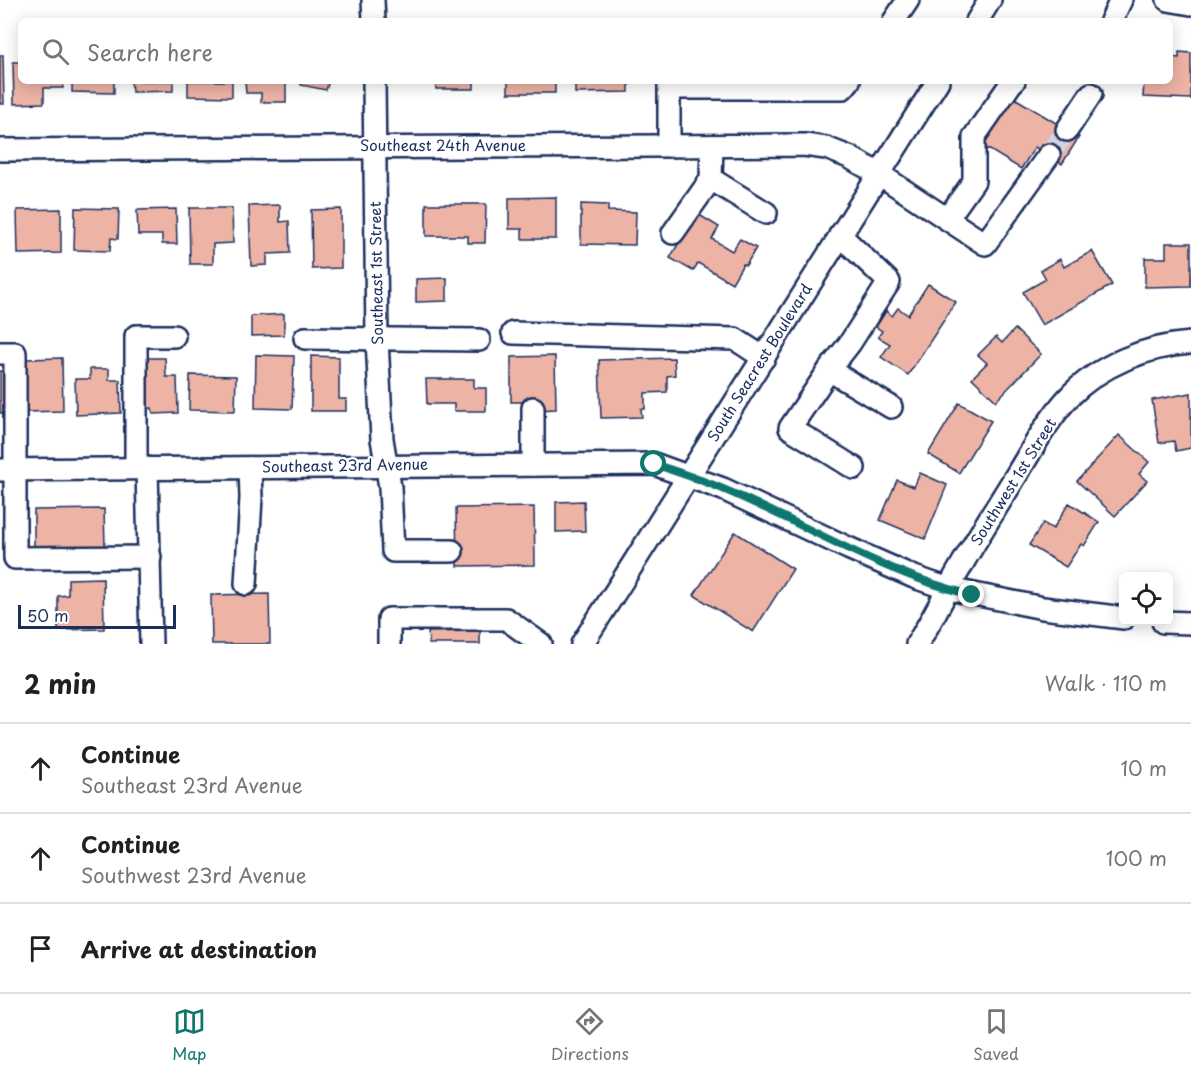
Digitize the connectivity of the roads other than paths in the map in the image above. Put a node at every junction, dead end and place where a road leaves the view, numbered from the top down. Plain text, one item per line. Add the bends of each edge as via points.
1 (374, 0) edge
2 (891, 0) edge
3 (908, 0) edge
4 (990, 0) edge
5 (1121, 0) edge
6 (1168, 0) edge
7 (1191, 4) edge
8 (374, 18) edge
9 (893, 18) edge
10 (895, 18) edge
11 (979, 18) edge
12 (1112, 18) edge
13 (374, 84) edge
14 (846, 84) edge
15 (936, 84) edge
16 (1010, 84) edge
17 (669, 85) edge
18 (1091, 94) dead end
19 (1067, 130) tunnel mouth
20 (669, 146) junction
21 (712, 146) junction
22 (375, 147) junction
23 (0, 150) edge
24 (1049, 155) tunnel mouth
25 (879, 174) junction
26 (711, 179) junction
27 (766, 213) dead end
28 (947, 219) junction
29 (673, 232) dead end
30 (840, 235) junction
31 (513, 333) dead end
32 (174, 336) dead end
33 (305, 338) dead end
34 (377, 339) junction
35 (479, 340) dead end
36 (1191, 343) edge
37 (0, 353) edge
38 (764, 358) junction
39 (829, 370) junction
40 (891, 407) dead end
41 (533, 408) dead end
42 (533, 465) junction
43 (386, 466) junction
44 (142, 468) junction
45 (250, 468) junction
46 (854, 468) dead end
47 (7, 470) edge
48 (688, 476) junction
49 (452, 551) dead end
50 (150, 557) junction
51 (246, 584) dead end
52 (949, 589) junction
53 (1119, 617) edge
54 (1173, 622) edge
55 (1191, 623) edge
56 (151, 644) edge
57 (389, 644) edge
58 (541, 644) edge
59 (582, 644) edge
60 (917, 644) edge

1 - 8 street
2 - 9 street
3 - 10 street
4 - 11 street
5 - 12 street
6 - 7 street
13 - 22 street, Southeast 1st Street
14 - 17 street via 843,88
15 - 25 street, South Seacrest Boulevard
16 - 28 street via 974,137 974,181
17 - 20 street
18 - 19 street
20 - 21 street, Southeast 24th Avenue
20 - 22 street, Southeast 24th Avenue
21 - 25 street, Southeast 24th Avenue via 816,146 838,152
21 - 26 street
22 - 23 street, Southeast 24th Avenue
22 - 34 street, Southeast 1st Street
24 - 28 street, Southeast 24th Avenue via 985,244
25 - 28 street, Southeast 24th Avenue
25 - 30 street, South Seacrest Boulevard
26 - 27 street
26 - 29 street
30 - 38 street, South Seacrest Boulevard
30 - 39 street via 889,282
31 - 38 street via 735,339
32 - 44 street via 136,336
33 - 34 street
34 - 35 street
34 - 43 street, Southeast 1st Street
36 - 52 street, Southwest 1st Street via 1146,351 1119,362 1069,398 1045,427
37 - 47 street via 15,353
38 - 48 street, South Seacrest Boulevard
39 - 40 street
39 - 46 street via 790,428
41 - 42 street
42 - 43 street, Southeast 23rd Avenue
42 - 48 street, Southeast 23rd Avenue via 654,464
43 - 45 street, Southeast 23rd Avenue
43 - 49 street, Southeast 1st Street via 393,551
44 - 45 street, Southeast 23rd Avenue
44 - 47 street, Southeast 23rd Avenue
44 - 50 street
45 - 51 street
47 - 50 street via 15,558
48 - 52 street, Southeast 23rd Avenue via 879,562
48 - 59 street, South Seacrest Boulevard
50 - 56 street
52 - 53 street, Southeast 23rd Avenue via 1043,608
52 - 60 street, Southwest 1st Street
54 - 55 street
57 - 58 street via 389,619 507,619

